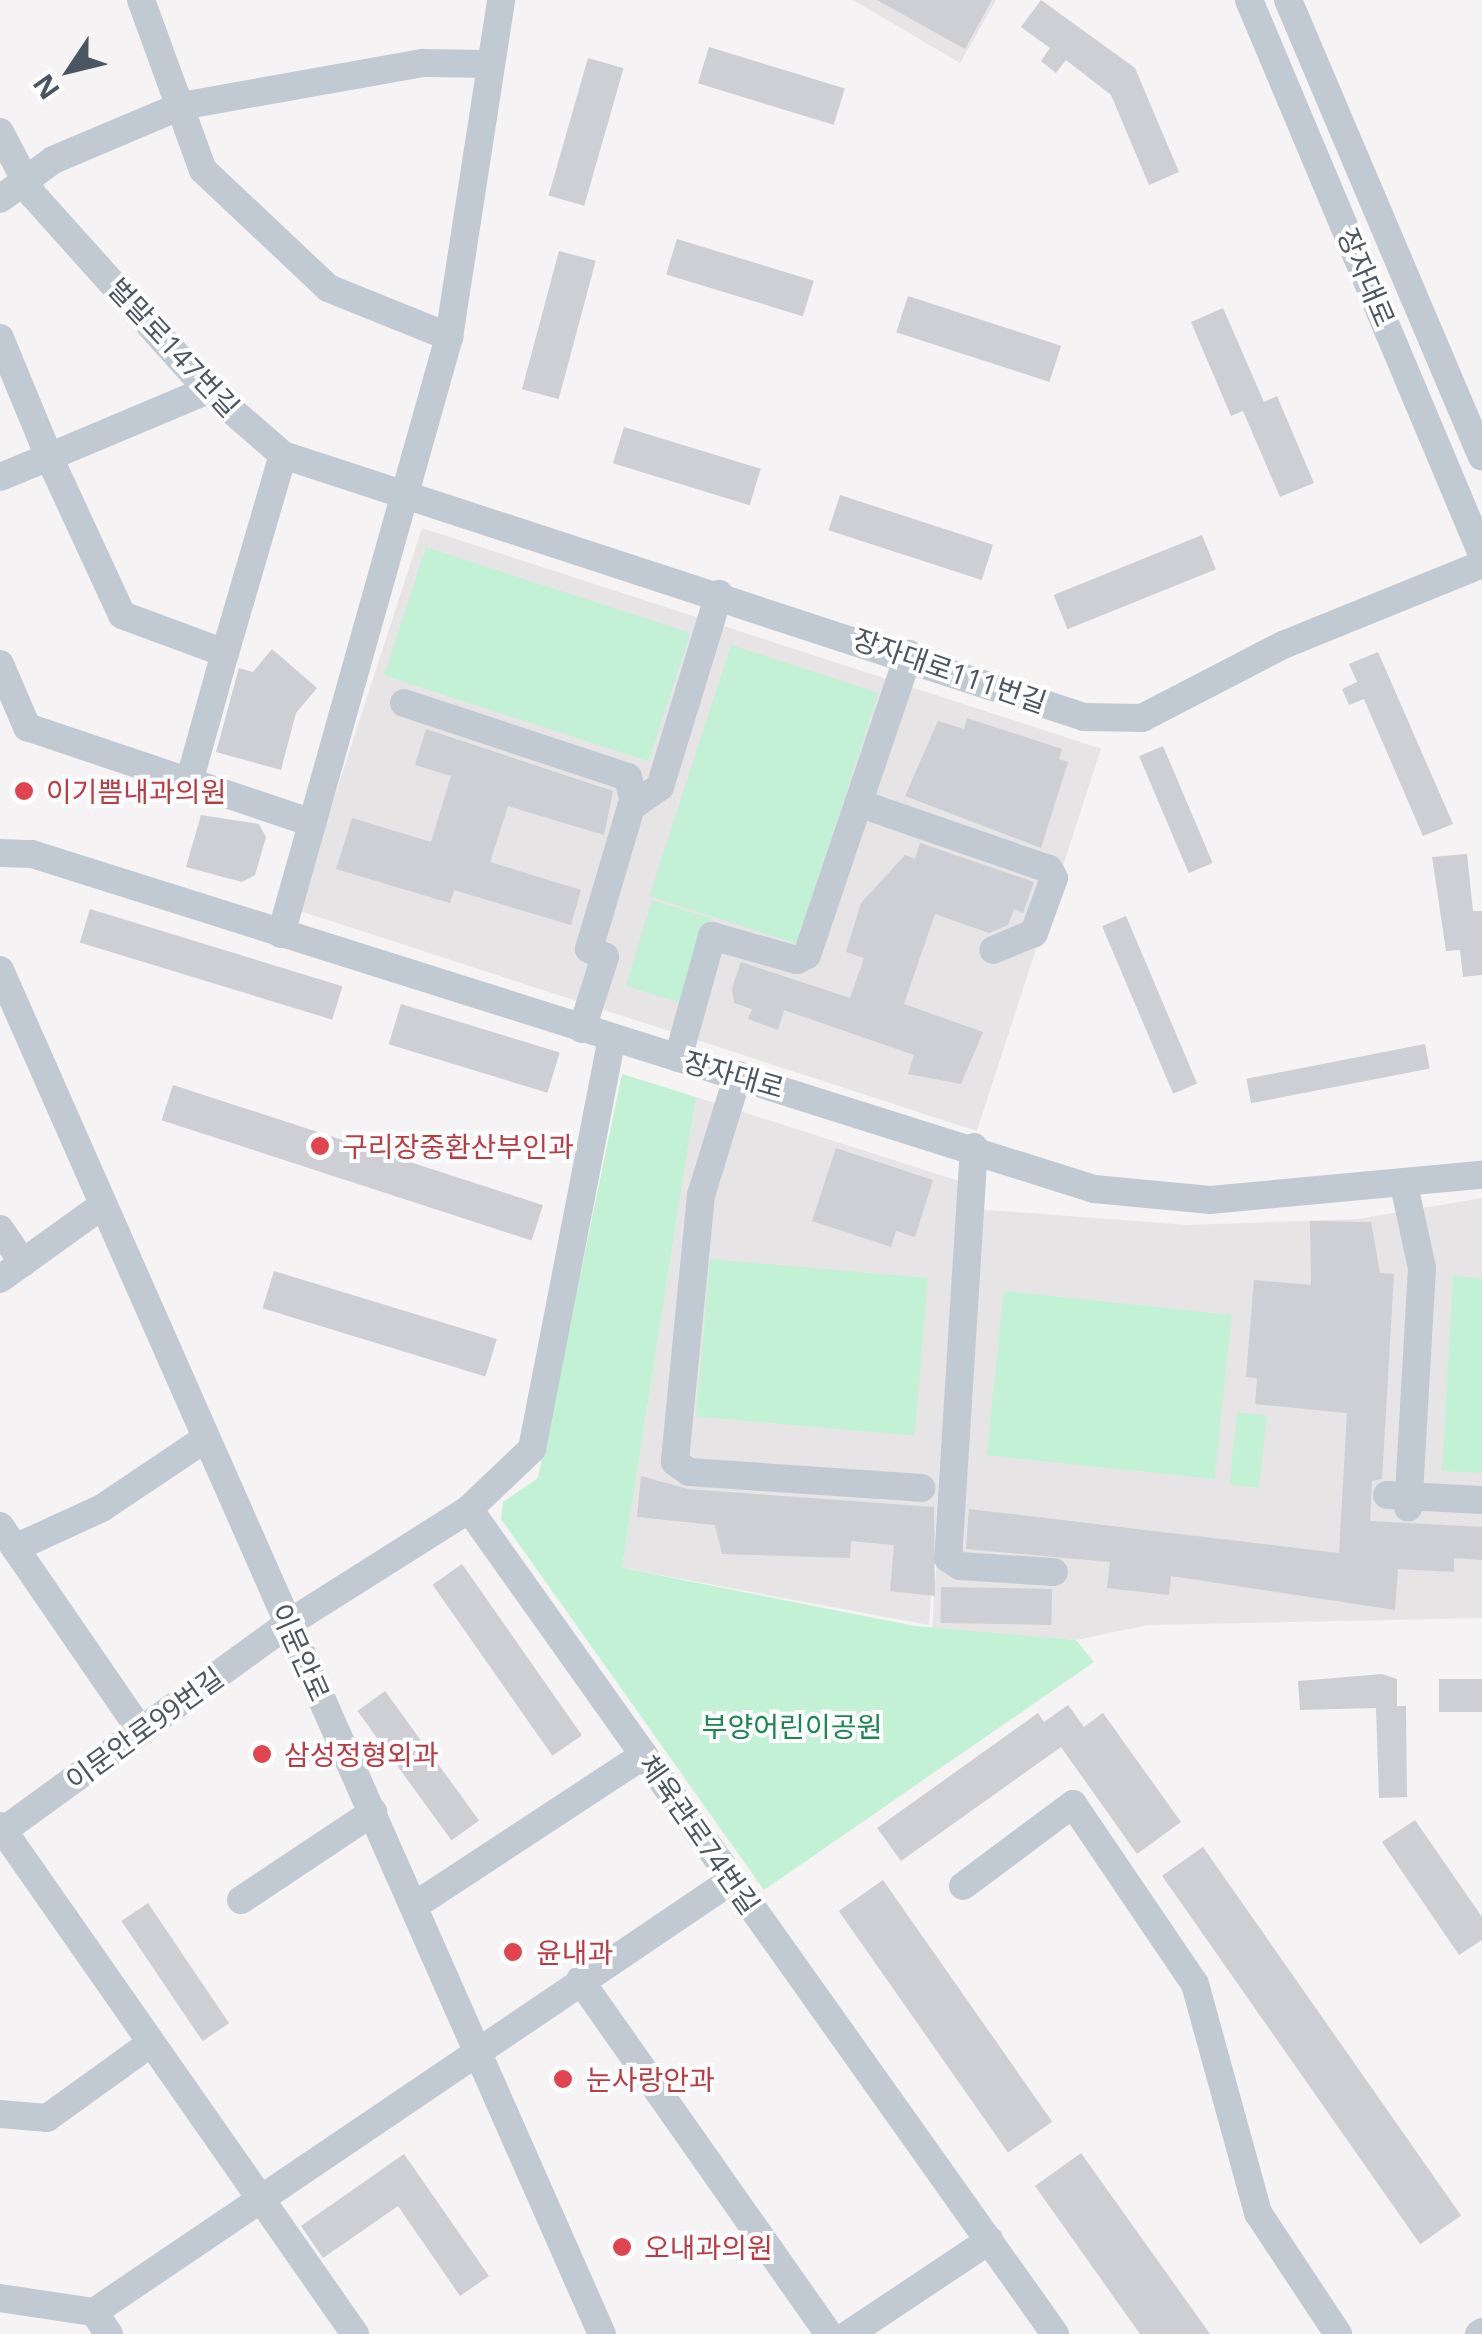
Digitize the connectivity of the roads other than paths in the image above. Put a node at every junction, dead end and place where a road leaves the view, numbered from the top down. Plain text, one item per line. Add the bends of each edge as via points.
1 (141, 0) edge
2 (500, 0) edge
3 (1249, 0) edge
4 (1288, 0) edge
5 (491, 64) junction
6 (181, 106) junction
7 (0, 132) edge
8 (10, 190) edge
9 (450, 337) junction
10 (0, 338) edge
11 (208, 390) junction
12 (283, 455) junction
13 (1482, 456) edge
14 (49, 457) junction
15 (0, 478) edge
16 (404, 490) junction
17 (1482, 554) edge
18 (1482, 564) edge
19 (719, 594) junction
20 (225, 653) junction
21 (908, 654) junction
22 (0, 664) edge
23 (404, 703) dead end
24 (188, 786) junction
25 (634, 802) junction
26 (858, 804) junction
27 (309, 822) junction
28 (0, 853) edge
29 (281, 934) junction
30 (994, 950) dead end
31 (0, 970) edge
32 (582, 1029) junction
33 (612, 1039) junction
34 (678, 1058) junction
35 (738, 1076) junction
36 (974, 1146) junction
37 (1482, 1175) edge
38 (1404, 1185) junction
39 (103, 1205) junction
40 (0, 1229) edge
41 (12, 1271) edge
42 (206, 1438) junction
43 (922, 1488) dead end
44 (1482, 1500) edge
45 (468, 1509) junction
46 (8, 1537) edge
47 (1054, 1572) dead end
48 (288, 1623) junction
49 (140, 1730) junction
50 (644, 1755) junction
51 (373, 1812) junction
52 (1, 1831) edge
53 (732, 1880) junction
54 (963, 1886) dead end
55 (242, 1900) dead end
56 (414, 1906) junction
57 (580, 1980) junction
58 (151, 2042) junction
59 (475, 2052) junction
60 (0, 2114) edge
61 (260, 2198) junction
62 (990, 2240) junction
63 (0, 2298) edge
64 (102, 2323) edge
65 (355, 2334) edge
66 (602, 2334) edge
67 (829, 2334) edge
68 (849, 2334) edge
69 (1055, 2334) edge
70 (1338, 2334) edge

1 - 6 street
2 - 5 street
3 - 17 street, 장자대로
4 - 13 street, 장자대로
5 - 6 street via 422,63
5 - 9 street
6 - 8 street via 53,160
6 - 9 street via 203,170 328,288
7 - 8 street, 벌말로147번길
8 - 11 street, 벌말로147번길
9 - 16 street
10 - 14 street
11 - 12 street, 벌말로147번길
11 - 14 street
12 - 16 street, 벌말로147번길
12 - 20 street
14 - 15 street
14 - 20 street via 122,616
16 - 19 street, 장자대로111번길
16 - 27 street
18 - 21 street, 장자대로111번길 via 1300,637 1122,722 1084,717
19 - 21 street, 장자대로111번길
19 - 25 street via 660,787
20 - 24 street
21 - 26 street
22 - 24 street via 27,727
23 - 25 street via 628,777
24 - 27 street
25 - 32 street via 589,949 605,956
26 - 30 street via 1049,869 1054,878 1034,933
26 - 34 street via 807,956 797,960 712,936
27 - 29 street
28 - 29 street, 장자대로 via 32,854
29 - 32 street, 장자대로
31 - 39 street, 이문안로
32 - 33 street, 장자대로
33 - 34 street, 장자대로
33 - 45 street via 532,1449
34 - 35 street, 장자대로
35 - 36 street, 장자대로
35 - 43 street via 700,1195 675,1462 689,1472
36 - 38 street, 장자대로 via 1103,1190 1210,1200
36 - 47 street via 948,1558 960,1566
37 - 38 street, 장자대로
38 - 44 street via 1422,1264 1401,1500
39 - 41 street
39 - 42 street, 이문안로
40 - 41 street
42 - 46 street via 102,1508
42 - 48 street, 이문안로
45 - 48 street
45 - 50 street, 체육관로74번길
46 - 49 street
48 - 49 street, 이문안로99번길
48 - 51 street, 이문안로
49 - 52 street, 이문안로99번길
50 - 53 street, 체육관로74번길
50 - 56 street
51 - 55 street
51 - 56 street, 이문안로
52 - 58 street
53 - 57 street
53 - 62 street, 체육관로74번길
54 - 70 street via 1073,1804 1195,1984 1258,2213
56 - 59 street, 이문안로
57 - 59 street
57 - 67 street
58 - 60 street via 47,2118
58 - 61 street
59 - 61 street
59 - 66 street, 이문안로
61 - 64 street
61 - 65 street
62 - 68 street
62 - 69 street, 체육관로74번길
63 - 64 street

